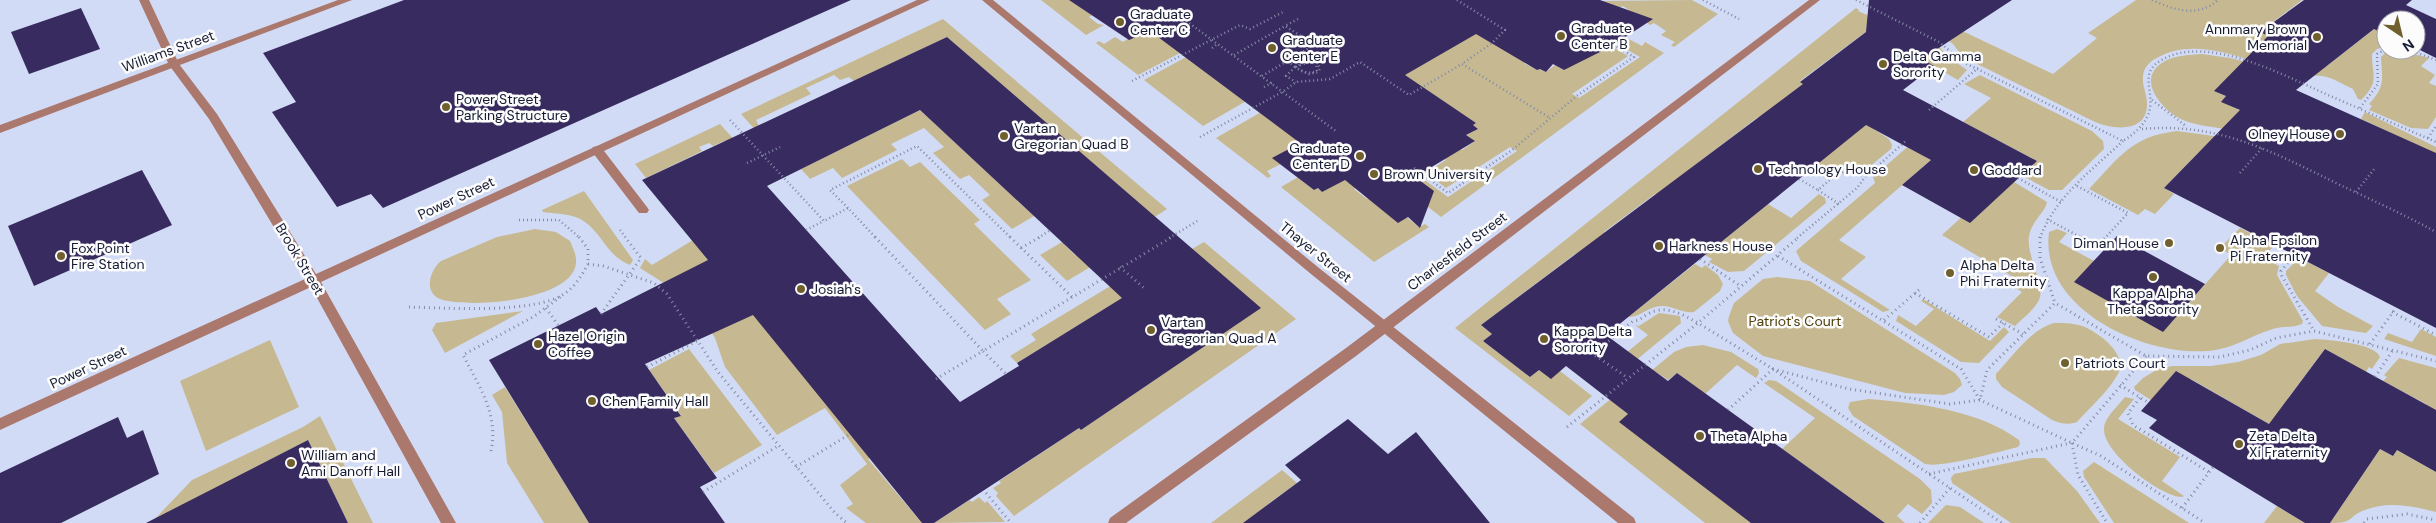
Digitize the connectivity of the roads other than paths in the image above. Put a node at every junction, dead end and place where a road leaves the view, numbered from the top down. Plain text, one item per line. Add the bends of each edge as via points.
1 (144, 0) edge
2 (347, 0) edge
3 (925, 0) edge
4 (987, 0) edge
5 (1815, 0) edge
6 (174, 65) junction
7 (0, 129) edge
8 (598, 150) junction
9 (643, 210) dead end
10 (313, 280) junction
11 (1384, 326) junction
12 (0, 424) edge
13 (449, 523) edge
14 (1115, 523) edge
15 (1629, 523) edge

1 - 6 street, Brook Street
2 - 6 street, Williams Street
3 - 8 street, Power Street
4 - 11 street, Thayer Street
5 - 11 street, Charlesfield Street
6 - 7 street, Williams Street
6 - 10 street, Brook Street via 213,117
8 - 9 street
8 - 10 street, Power Street
10 - 12 street, Power Street
10 - 13 street, Brook Street
11 - 14 street, Charlesfield Street
11 - 15 street, Thayer Street

